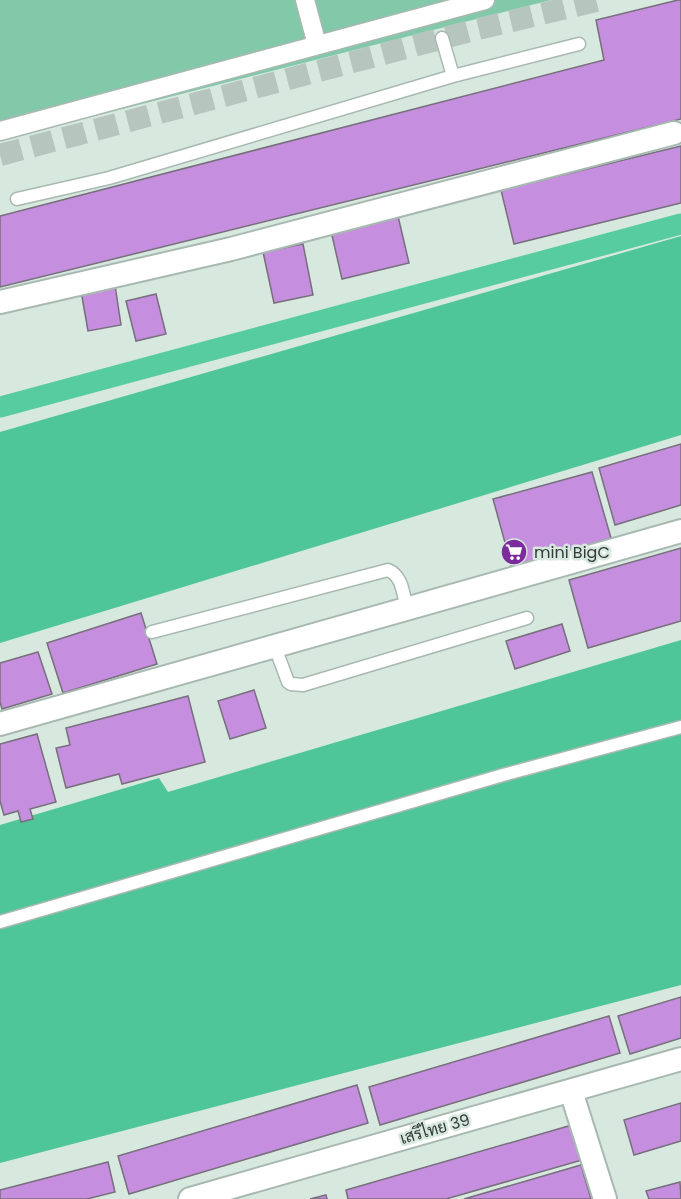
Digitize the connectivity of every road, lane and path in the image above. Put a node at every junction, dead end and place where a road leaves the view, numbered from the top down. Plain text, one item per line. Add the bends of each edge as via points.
1 (305, 0) edge
2 (485, 0) edge
3 (442, 38) dead end
4 (579, 44) dead end
5 (317, 45) junction
6 (453, 76) junction
7 (0, 131) edge
8 (674, 133) dead end
9 (17, 199) dead end
10 (0, 302) edge
11 (681, 531) edge
12 (407, 609) junction
13 (527, 618) dead end
14 (153, 632) dead end
15 (275, 647) junction
16 (0, 724) edge
17 (681, 727) edge
18 (0, 922) edge
19 (681, 1059) edge
20 (571, 1091) junction
21 (190, 1199) edge
22 (605, 1199) edge

1 - 5 street
2 - 5 street
3 - 6 lane
4 - 6 lane
5 - 7 street
6 - 9 lane via 108,178
8 - 10 street via 231,249
11 - 12 street
12 - 14 lane via 399,578 388,570
12 - 15 street
13 - 15 lane via 303,685 288,682
15 - 16 street
17 - 18 lane
19 - 20 street, เสรีไทย 39
20 - 21 street, เสรีไทย 39
20 - 22 street

